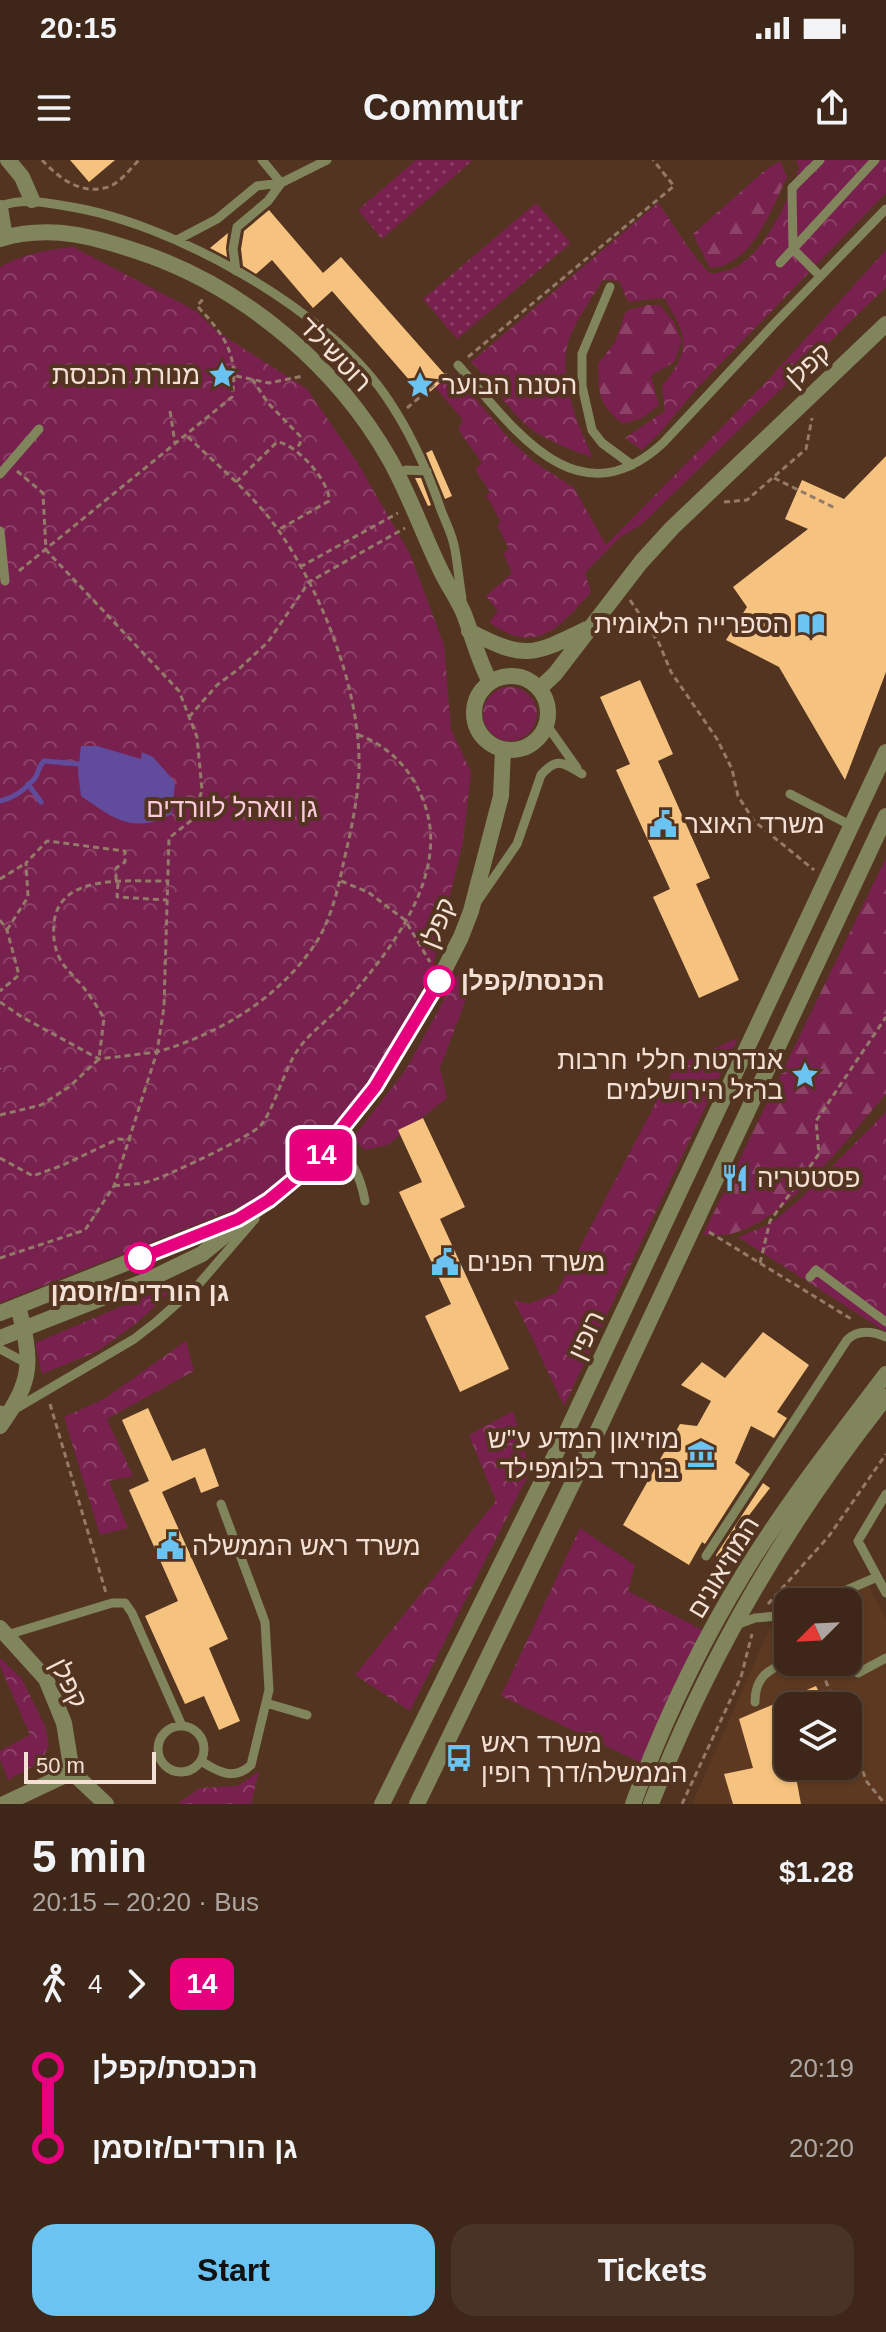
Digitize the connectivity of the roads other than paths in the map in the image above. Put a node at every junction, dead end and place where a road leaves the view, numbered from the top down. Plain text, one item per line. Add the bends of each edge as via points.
1 (8, 160) edge
2 (262, 160) edge
3 (327, 160) edge
4 (820, 160) edge
5 (875, 160) edge
6 (281, 183) junction
7 (32, 200) junction
8 (0, 207) edge
9 (886, 209) edge
10 (217, 219) junction
11 (237, 227) junction
12 (2, 238) edge
13 (177, 240) junction
14 (793, 249) junction
15 (780, 263) dead end
16 (236, 271) junction
17 (820, 276) junction
18 (610, 287) dead end
19 (886, 324) edge
20 (458, 365) road end
21 (39, 429) dead end
22 (632, 465) junction
23 (427, 471) junction
24 (396, 473) junction
25 (0, 474) edge
26 (0, 531) edge
27 (5, 581) road end
28 (464, 614) junction
29 (592, 626) junction
30 (469, 631) junction
31 (490, 682) junction
32 (539, 689) junction
33 (546, 724) junction
34 (503, 749) junction
35 (886, 752) edge
36 (790, 794) dead end
37 (886, 816) edge
38 (852, 826) junction
39 (471, 911) junction
40 (333, 1141) junction
41 (272, 1198) junction
42 (365, 1201) dead end
43 (810, 1277) dead end
44 (18, 1306) junction
45 (0, 1313) edge
46 (886, 1322) edge
47 (24, 1329) junction
48 (886, 1337) edge
49 (0, 1338) edge
50 (0, 1349) edge
51 (28, 1364) junction
52 (886, 1374) edge
53 (886, 1397) edge
54 (3, 1416) edge
55 (885, 1500) edge
56 (221, 1504) dead end
57 (706, 1556) dead end
58 (877, 1577) junction
59 (851, 1588) edge
60 (886, 1593) edge
61 (774, 1617) edge
62 (733, 1627) junction
63 (4, 1631) edge
64 (886, 1658) edge
65 (774, 1667) edge
66 (862, 1671) edge
67 (755, 1702) dead end
68 (266, 1703) junction
69 (307, 1715) dead end
70 (182, 1726) junction
71 (201, 1761) junction
72 (72, 1772) junction
73 (4, 1804) edge
74 (106, 1804) edge
75 (382, 1804) edge
76 (417, 1804) edge
77 (633, 1804) edge
78 (651, 1804) edge

1 - 7 street
2 - 6 lane
3 - 6 lane
4 - 14 lane via 792,188
5 - 14 lane
6 - 10 lane via 257,186
6 - 11 lane
7 - 8 lane
7 - 13 lane via 110,214
8 - 12 street
9 - 17 lane
10 - 11 lane
10 - 13 lane
11 - 16 lane
12 - 24 street, רוטשילד via 48,231 111,242 169,263 242,302 318,367 366,424
13 - 16 lane
14 - 15 lane
14 - 17 lane
16 - 23 lane via 297,310 358,363 399,416
17 - 22 lane via 663,443
18 - 22 lane via 582,354 582,386 592,430
19 - 29 street, קפלן via 696,505 641,562
20 - 22 lane via 530,446 549,460 603,472
21 - 25 lane
23 - 24 lane
23 - 28 lane via 455,547
24 - 28 street, רוטשילד
26 - 27 lane
28 - 30 street, רוטשילד
29 - 30 street via 526,652 503,648
29 - 32 street, קפלן
30 - 31 street, רוטשילד
31 - 32 street via 510,676
31 - 34 street via 476,699 474,720 484,739
32 - 33 street via 547,705
33 - 34 street via 534,742
33 - 39 lane via 582,774 565,764 549,765 517,844
34 - 39 street, קפלן via 501,796
35 - 38 street, רופין
36 - 38 lane
37 - 76 street, רופין
38 - 75 street, רופין via 568,1429
39 - 40 street, קפלן via 440,979 375,1087
40 - 41 street, קפלן
40 - 42 lane via 362,1180
41 - 44 street via 238,1219
41 - 47 street via 202,1254
41 - 54 lane via 198,1285 156,1322
43 - 46 lane via 816,1270
44 - 45 street
44 - 47 street
47 - 49 street
47 - 51 street
48 - 57 lane via 863,1332 847,1340
50 - 51 lane
51 - 54 street via 22,1393
52 - 77 street, המוזיאונים via 744,1574 697,1660
53 - 62 street, המוזיאונים via 776,1550
55 - 58 lane via 858,1541
56 - 68 lane via 265,1622
58 - 59 lane
58 - 60 lane
61 - 62 lane
62 - 78 street, המוזיאונים
63 - 70 lane via 125,1603
63 - 72 street, קפלן via 46,1679 64,1723
64 - 66 lane
65 - 67 lane via 759,1680
68 - 69 lane
68 - 71 lane via 251,1765 233,1775
70 - 71 lane via 201,1738
70 - 71 lane via 162,1735 159,1758 177,1773 189,1772
72 - 73 street
72 - 74 street

